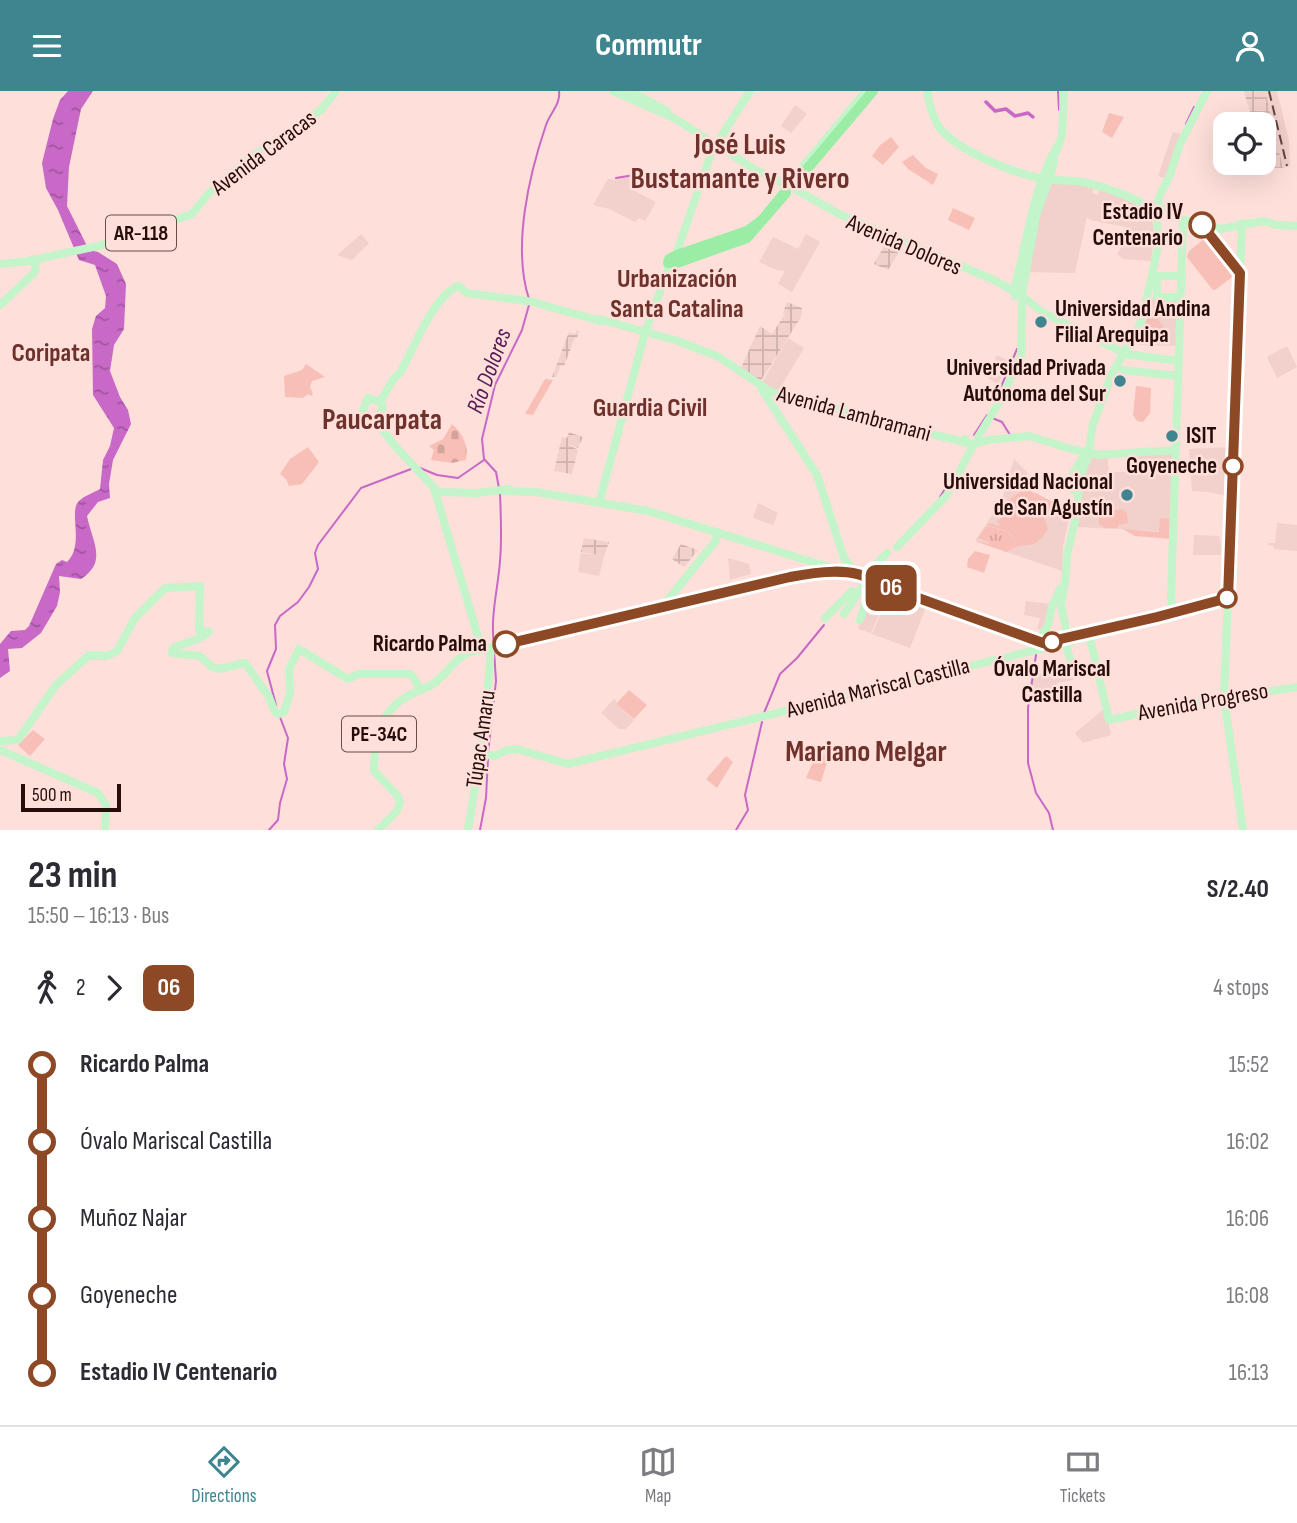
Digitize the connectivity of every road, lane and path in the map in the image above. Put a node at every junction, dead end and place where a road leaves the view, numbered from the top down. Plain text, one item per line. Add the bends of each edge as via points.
1 (336, 91) edge
2 (613, 91) edge
3 (630, 91) edge
4 (748, 91) edge
5 (928, 91) edge
6 (1063, 91) edge
7 (1209, 91) edge
8 (867, 96) edge
9 (680, 121) junction
10 (716, 141) junction
11 (805, 170) dead end
12 (1048, 176) junction
13 (1166, 184) junction
14 (791, 186) junction
15 (1157, 208) junction
16 (1034, 214) junction
17 (1183, 220) junction
18 (1241, 223) junction
19 (1297, 225) edge
20 (1029, 233) junction
21 (1159, 234) junction
22 (1029, 257) junction
23 (33, 259) junction
24 (675, 259) junction
25 (0, 264) edge
26 (1180, 276) junction
27 (1153, 277) junction
28 (1157, 297) junction
29 (1180, 297) junction
30 (1019, 300) junction
31 (0, 305) edge
32 (1141, 326) junction
33 (646, 333) junction
34 (1131, 335) junction
35 (1020, 350) junction
36 (1124, 353) junction
37 (1178, 361) junction
38 (1123, 370) junction
39 (1109, 374) junction
40 (1178, 376) junction
41 (760, 386) junction
42 (1108, 390) junction
43 (380, 402) junction
44 (1101, 411) junction
45 (376, 421) junction
46 (1087, 438) junction
47 (974, 441) junction
48 (1175, 450) junction
49 (1085, 452) junction
50 (1079, 463) junction
51 (1081, 479) junction
52 (437, 492) junction
53 (600, 503) junction
54 (1076, 515) junction
55 (1069, 522) junction
56 (718, 532) junction
57 (1068, 544) junction
58 (841, 573) junction
59 (1066, 577) junction
60 (871, 579) junction
61 (852, 591) tunnel mouth
62 (1228, 598) junction
63 (1062, 605) junction
64 (665, 607) junction
65 (844, 614) dead end
66 (1173, 615) junction
67 (825, 618) dead end
68 (860, 619) dead end
69 (1064, 621) junction
70 (1090, 635) junction
71 (1079, 637) junction
72 (1053, 643) junction
73 (1039, 644) junction
74 (489, 648) junction
75 (1073, 666) junction
76 (1297, 686) edge
77 (421, 690) junction
78 (1224, 698) junction
79 (0, 741) edge
80 (0, 750) edge
81 (485, 754) junction
82 (105, 830) edge
83 (378, 830) edge
84 (468, 830) edge
85 (1244, 830) edge

1 - 23 main road, Avenida Caracas / AR-118 via 321,110 246,161 192,214 113,243
2 - 9 main road, Avenida Dolores
3 - 9 main road, Avenida Dolores
4 - 10 main road
5 - 12 main road via 934,115 947,133 966,147 1019,170
6 - 12 main road via 1064,127
7 - 13 main road via 1180,144
8 - 14 highway
9 - 10 main road, Avenida Dolores
10 - 14 main road, Avenida Dolores via 765,176
10 - 24 main road
11 - 14 highway
12 - 15 main road
12 - 16 main road
12 - 16 main road
13 - 15 main road
13 - 21 main road via 1158,202
13 - 27 main road via 1160,201 1160,241
14 - 24 highway via 747,234
14 - 30 main road, Avenida Dolores via 838,216 993,282
15 - 17 main road
15 - 21 main road
16 - 20 main road
16 - 20 main road
16 - 22 main road
17 - 18 main road via 1221,229
17 - 26 main road
18 - 19 main road
18 - 62 main road
20 - 30 main road
21 - 27 main road
21 - 32 main road
22 - 30 main road
22 - 30 main road
23 - 25 main road, AR-118
23 - 31 main road via 35,272
24 - 33 main road
26 - 27 main road
26 - 29 main road
27 - 28 main road
27 - 32 main road
27 - 34 main road
28 - 29 main road
28 - 32 main road via 1151,297
29 - 37 main road
30 - 35 main road
30 - 35 main road
30 - 36 main road, Avenida Dolores
32 - 34 main road
32 - 36 main road
32 - 42 main road
33 - 41 main road via 719,357
33 - 43 main road via 573,310 467,293 458,286 432,312
33 - 53 main road
34 - 36 main road
35 - 47 main road via 1003,392
36 - 37 main road, Avenida Dolores
36 - 38 main road
36 - 39 main road
37 - 40 main road
38 - 40 main road
38 - 42 main road
39 - 42 main road
39 - 46 main road
40 - 48 main road
41 - 47 main road, Avenida Lambramani via 891,425
41 - 60 main road via 814,470 844,558
42 - 44 main road
42 - 54 main road via 1093,424
43 - 45 main road via 383,407
43 - 45 main road via 369,398 362,413
44 - 49 main road
44 - 51 main road
45 - 52 main road
46 - 49 main road
46 - 50 main road
47 - 47 main road via 943,497 896,546 940,504
47 - 49 main road, Avenida Lambramani via 1031,436
48 - 49 main road, Avenida Lambramani
48 - 66 main road
49 - 50 main road
49 - 51 main road
50 - 55 main road via 1073,476
51 - 57 main road via 1078,516
52 - 53 main road via 531,491
52 - 74 main road, Túpac Amaru
53 - 56 main road
54 - 55 main road
54 - 57 main road
55 - 57 main road
56 - 58 main road
56 - 64 main road
57 - 59 main road
57 - 59 main road via 1063,561
57 - 63 main road
58 - 60 main road
58 - 64 main road via 807,574
59 - 63 main road
59 - 63 main road via 1068,592
59 - 73 main road
60 - 60 main road via 888,554
60 - 65 main road
60 - 68 main road
60 - 73 main road
61 - 67 main road
62 - 66 main road, Avenida Mariscal Castilla
62 - 78 main road
63 - 69 main road
64 - 74 main road
66 - 70 main road, Avenida Mariscal Castilla
69 - 71 main road via 1070,636
69 - 72 main road via 1066,637
69 - 75 main road
70 - 71 main road, Avenida Mariscal Castilla
70 - 78 main road, Avenida Progreso via 1110,720
71 - 72 main road, Avenida Mariscal Castilla
71 - 75 main road via 1071,642
72 - 73 main road, Avenida Mariscal Castilla
72 - 75 main road via 1066,643
73 - 81 main road, Avenida Mariscal Castilla via 565,763 517,749 495,756
74 - 77 main road, PE-34C via 463,655
74 - 81 main road, Túpac Amaru
76 - 78 main road, Avenida Progreso
77 - 79 main road via 411,674 359,674 348,679 299,649 289,669 290,693 280,714 246,664 212,667 198,656 172,653 173,648 209,632 199,630 200,586 164,588 135,618 117,651 81,660 54,687 17,740
77 - 83 main road, PE-34C via 385,713 374,768 377,778 400,802
78 - 85 main road
80 - 82 main road via 98,793 106,804
81 - 84 main road, Túpac Amaru

